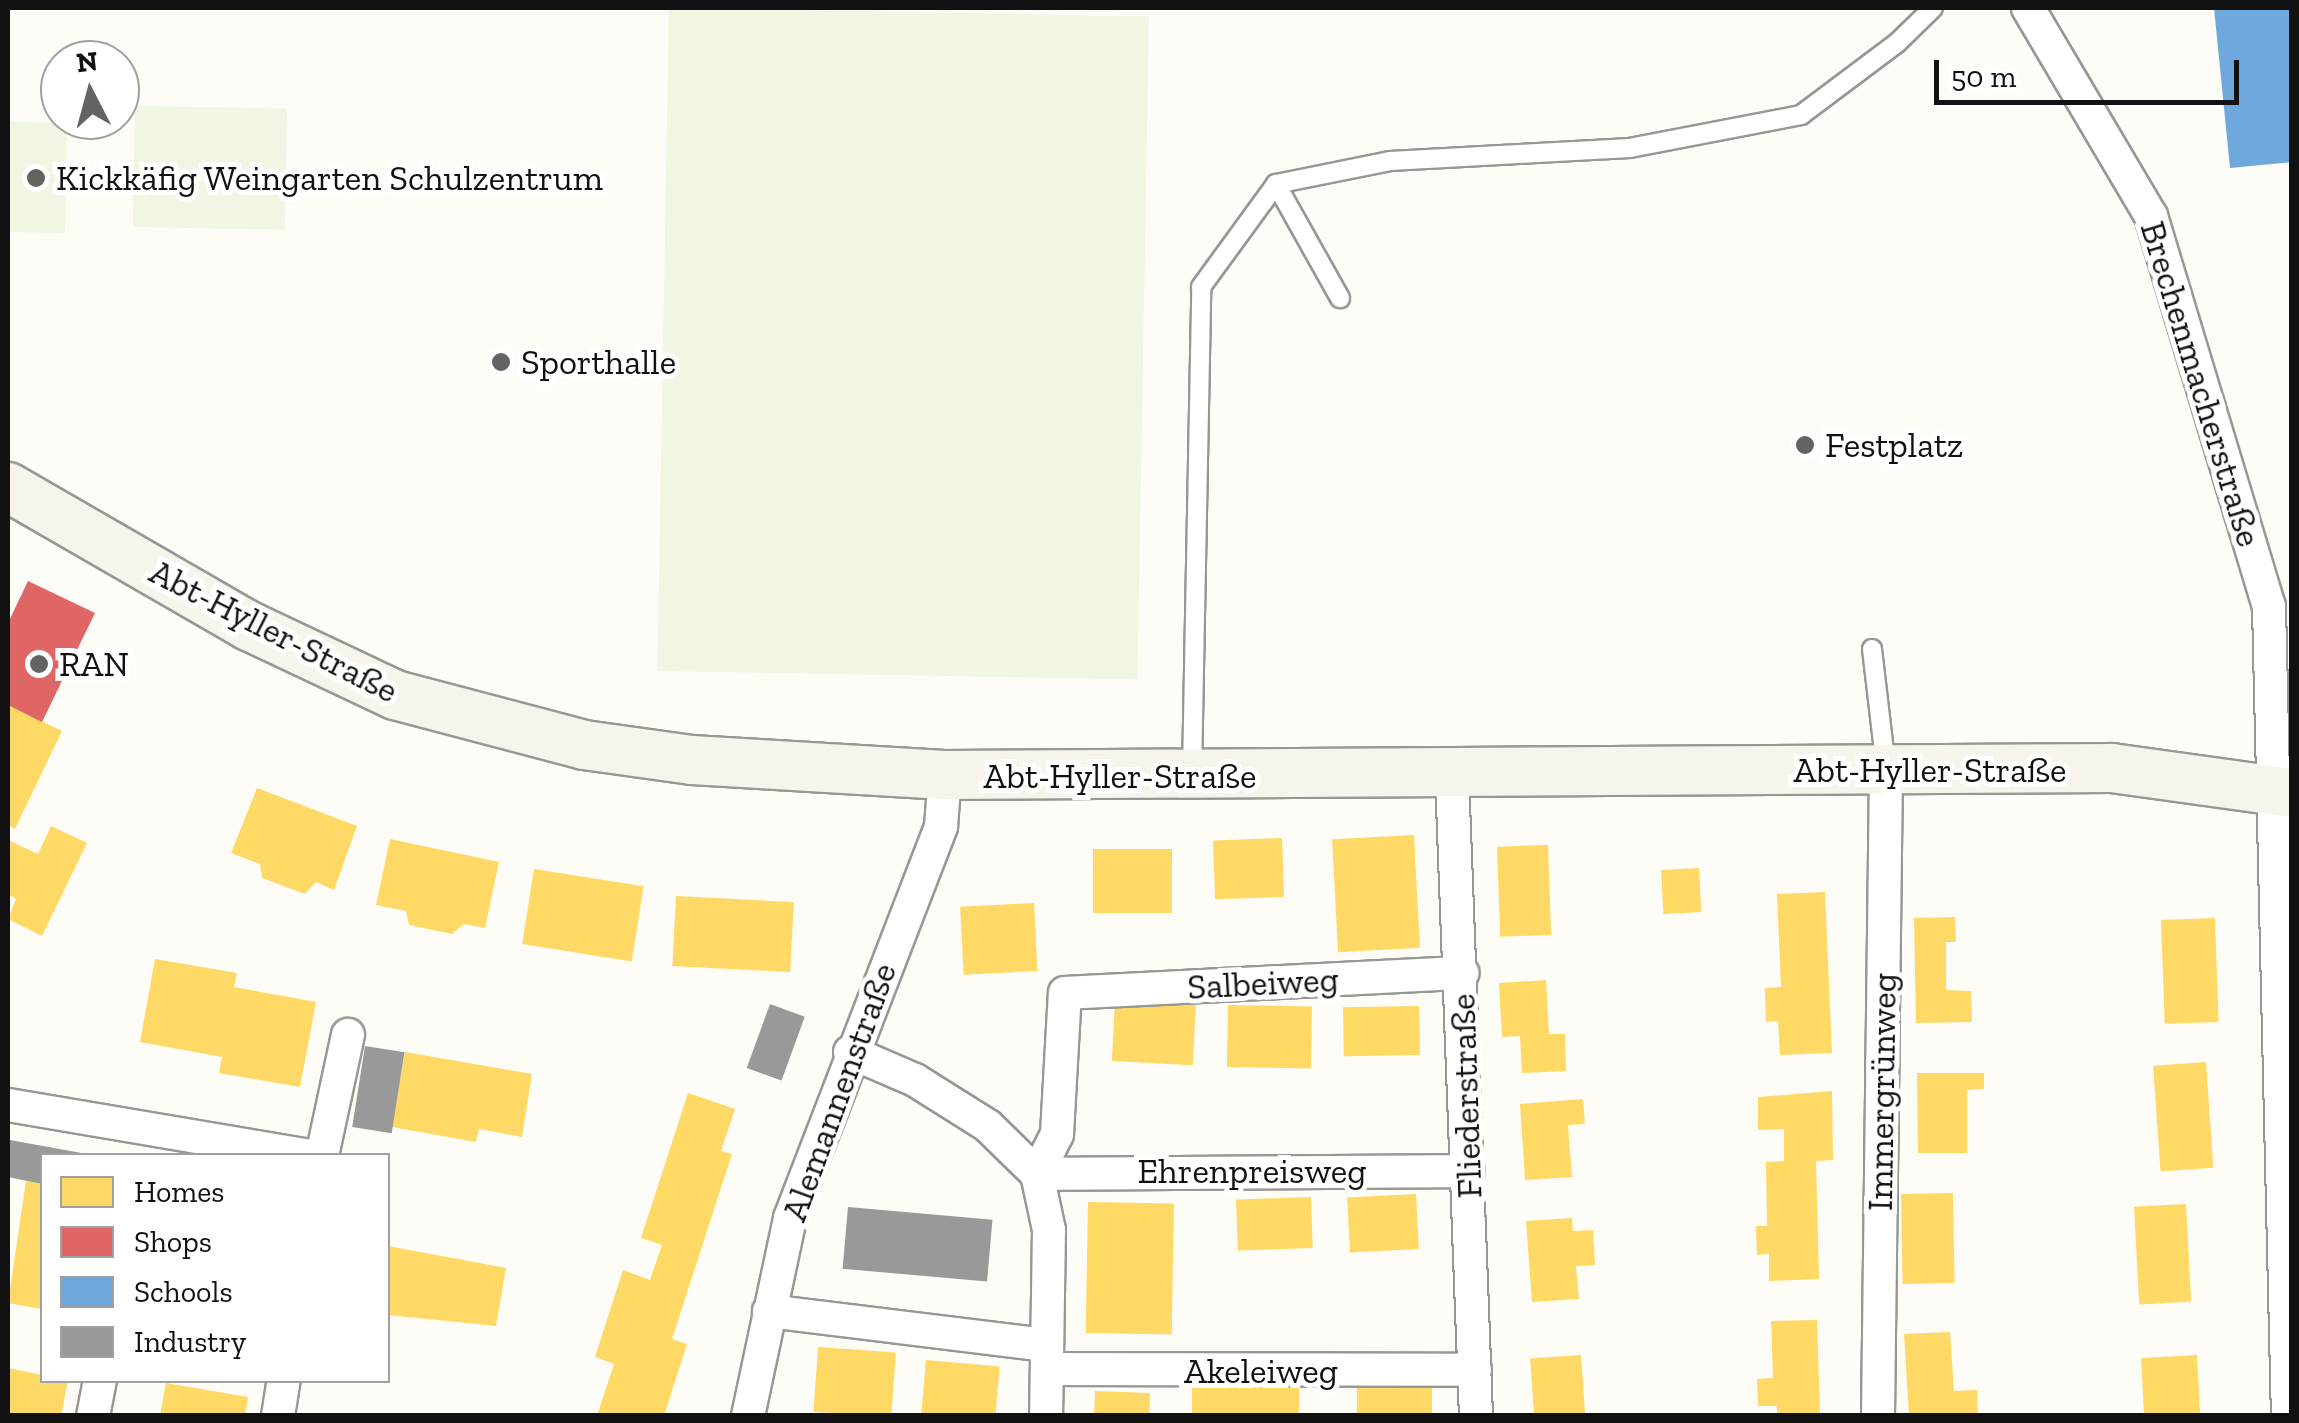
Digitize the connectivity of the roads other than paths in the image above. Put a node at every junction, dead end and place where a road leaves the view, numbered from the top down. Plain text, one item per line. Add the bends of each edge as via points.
1 (1933, 8) edge
2 (2028, 8) edge
3 (1276, 184) junction
4 (1340, 298) dead end
5 (8, 487) edge
6 (1872, 649) dead end
7 (1886, 769) junction
8 (945, 775) junction
9 (1192, 776) junction
10 (1452, 777) junction
11 (2284, 791) edge
12 (1462, 973) junction
13 (348, 1034) dead end
14 (850, 1052) junction
15 (8, 1105) edge
16 (147, 1142) edge
17 (274, 1153) edge
18 (323, 1153) edge
19 (1468, 1171) junction
20 (1037, 1174) junction
21 (769, 1311) junction
22 (1047, 1357) junction
23 (1475, 1370) junction
24 (99, 1383) edge
25 (284, 1383) edge
26 (92, 1416) edge
27 (278, 1416) edge
28 (748, 1416) edge
29 (1046, 1416) edge
30 (1476, 1416) edge
31 (1878, 1416) edge
32 (2288, 1416) edge

1 - 3 lane via 1897,44 1800,115 1630,148 1390,161
2 - 11 street, Brechenmacherstraße via 2152,216 2269,606
3 - 4 lane
3 - 9 lane via 1200,287
5 - 8 street, Abt-Hyller-Straße via 249,626 394,696 584,745 807,772
6 - 7 lane
7 - 10 street, Abt-Hyller-Straße
7 - 11 street, Abt-Hyller-Straße via 2112,768
7 - 31 street, Immergrünweg
8 - 9 street, Abt-Hyller-Straße
8 - 14 street, Alemannenstraße via 941,826
9 - 10 street, Abt-Hyller-Straße
10 - 12 street, Fliederstraße
11 - 32 street, Brechenmacherstraße
12 - 19 street, Fliederstraße
12 - 20 street, Salbeiweg via 1065,993 1057,1134
13 - 18 street
14 - 20 street via 915,1080 988,1126
14 - 21 street, Alemannenstraße via 790,1218
15 - 16 street
16 - 17 street
19 - 20 street, Ehrenpreisweg
19 - 23 street, Fliederstraße
20 - 22 street via 1050,1230
21 - 22 street, Akeleiweg
21 - 28 street, Alemannenstraße
22 - 23 street, Akeleiweg
22 - 29 street
23 - 30 street, Fliederstraße
24 - 26 street
25 - 27 street

